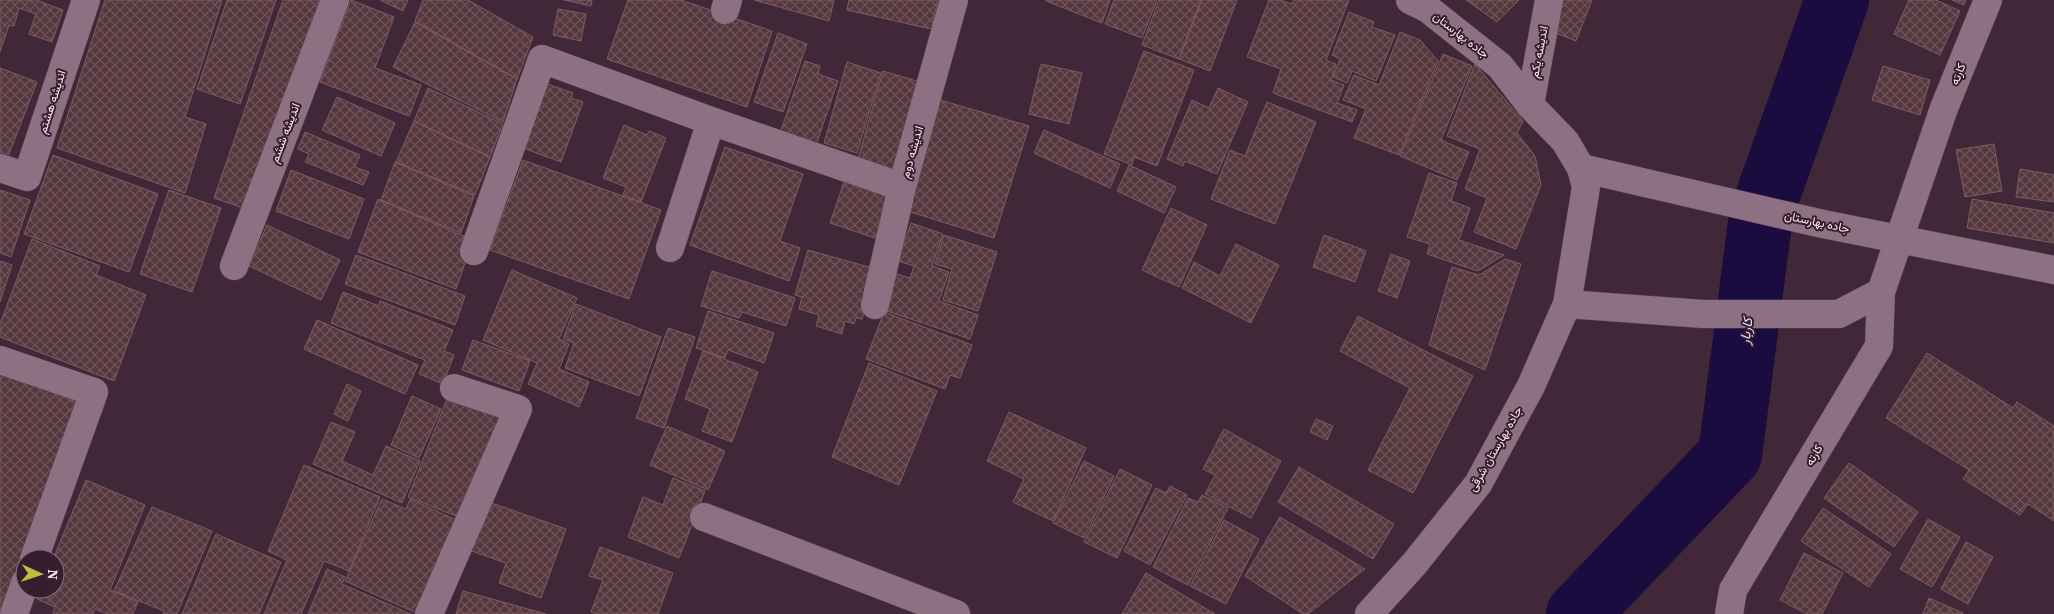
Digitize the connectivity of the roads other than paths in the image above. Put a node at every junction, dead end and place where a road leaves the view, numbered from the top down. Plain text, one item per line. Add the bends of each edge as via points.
1 (86, 0) edge
2 (335, 0) edge
3 (954, 0) edge
4 (1410, 0) edge
5 (1549, 0) edge
6 (1988, 0) edge
7 (1530, 105) junction
8 (711, 121) junction
9 (0, 168) edge
10 (1581, 168) junction
11 (902, 187) junction
12 (1898, 238) junction
13 (670, 248) dead end
14 (474, 251) dead end
15 (1576, 258) joint
16 (234, 266) dead end
17 (2054, 270) edge
18 (1881, 292) junction
19 (1567, 304) junction
20 (875, 305) dead end
21 (0, 360) edge
22 (454, 388) dead end
23 (704, 517) dead end
24 (38, 549) edge
25 (19, 599) edge
26 (14, 614) edge
27 (429, 614) edge
28 (956, 614) edge
29 (1369, 614) edge
30 (1729, 614) edge

1 - 9 street, اندیشه هشتم via 27,177
2 - 16 street, اندیشه ششم
3 - 11 street, اندیشه دوم
4 - 7 street, جاده بهارستان via 1428,9 1500,66
5 - 7 street, اندیشه یکم
6 - 12 street, کارته via 1944,108
7 - 10 street, جاده بهارستان via 1565,142
8 - 11 street
8 - 13 street
8 - 14 street via 542,59
10 - 12 street, جاده بهارستان via 1823,224
10 - 15 street, جاده بهارستان via 1586,187
11 - 20 street, اندیشه دوم
12 - 17 street, جاده بهارستان
12 - 18 street, کارته
15 - 19 street, جاده بهارستان شرقی
18 - 19 street via 1839,314 1703,314
18 - 30 street, کارته via 1879,346 1733,590
19 - 29 street, جاده بهارستان شرقی via 1531,386 1478,484
21 - 24 street via 94,392
22 - 27 street via 518,409
23 - 28 street
25 - 26 street

